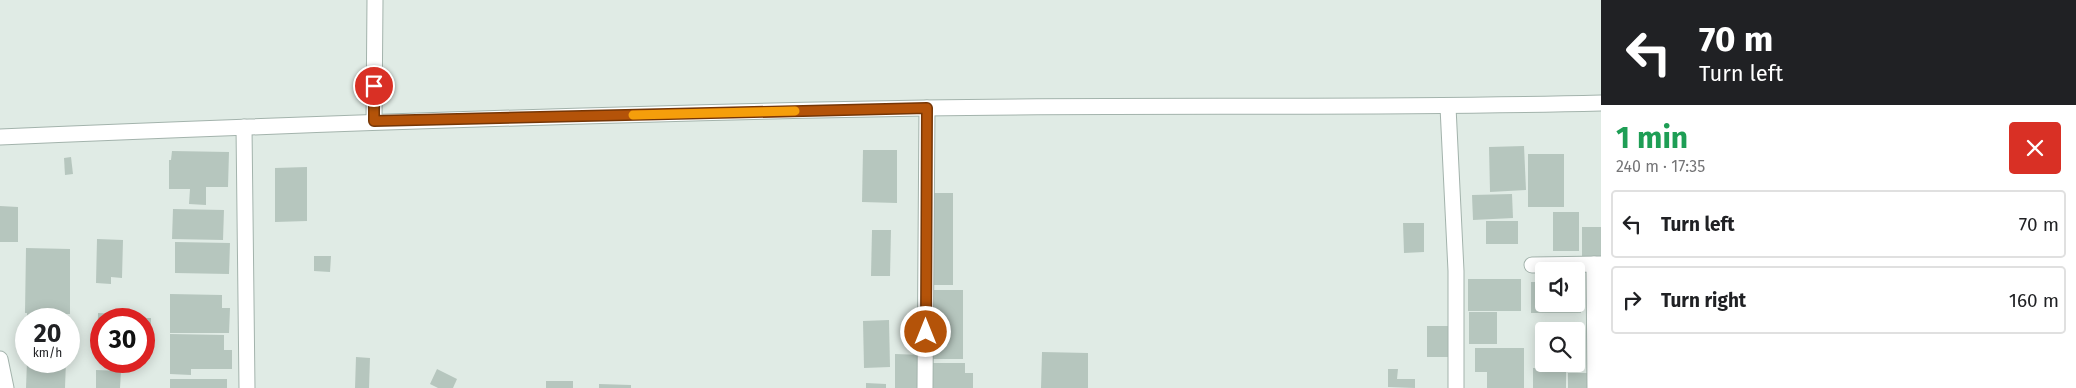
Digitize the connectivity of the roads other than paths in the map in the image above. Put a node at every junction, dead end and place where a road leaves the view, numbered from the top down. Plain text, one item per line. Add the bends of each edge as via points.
1 (375, 0) edge
2 (1601, 103) edge
3 (1448, 107) junction
4 (927, 108) junction
5 (374, 121) junction
6 (244, 126) junction
7 (0, 137) edge
8 (1598, 264) edge
9 (1532, 266) dead end
10 (0, 359) edge
11 (6, 388) edge
12 (247, 388) edge
13 (925, 388) edge
14 (1456, 388) edge
15 (1595, 388) edge

1 - 5 street
2 - 3 street
3 - 4 street
3 - 14 street via 1456,271
4 - 5 street
4 - 13 street
5 - 6 street
6 - 7 street
6 - 12 street
8 - 9 street
8 - 15 street
10 - 11 street

